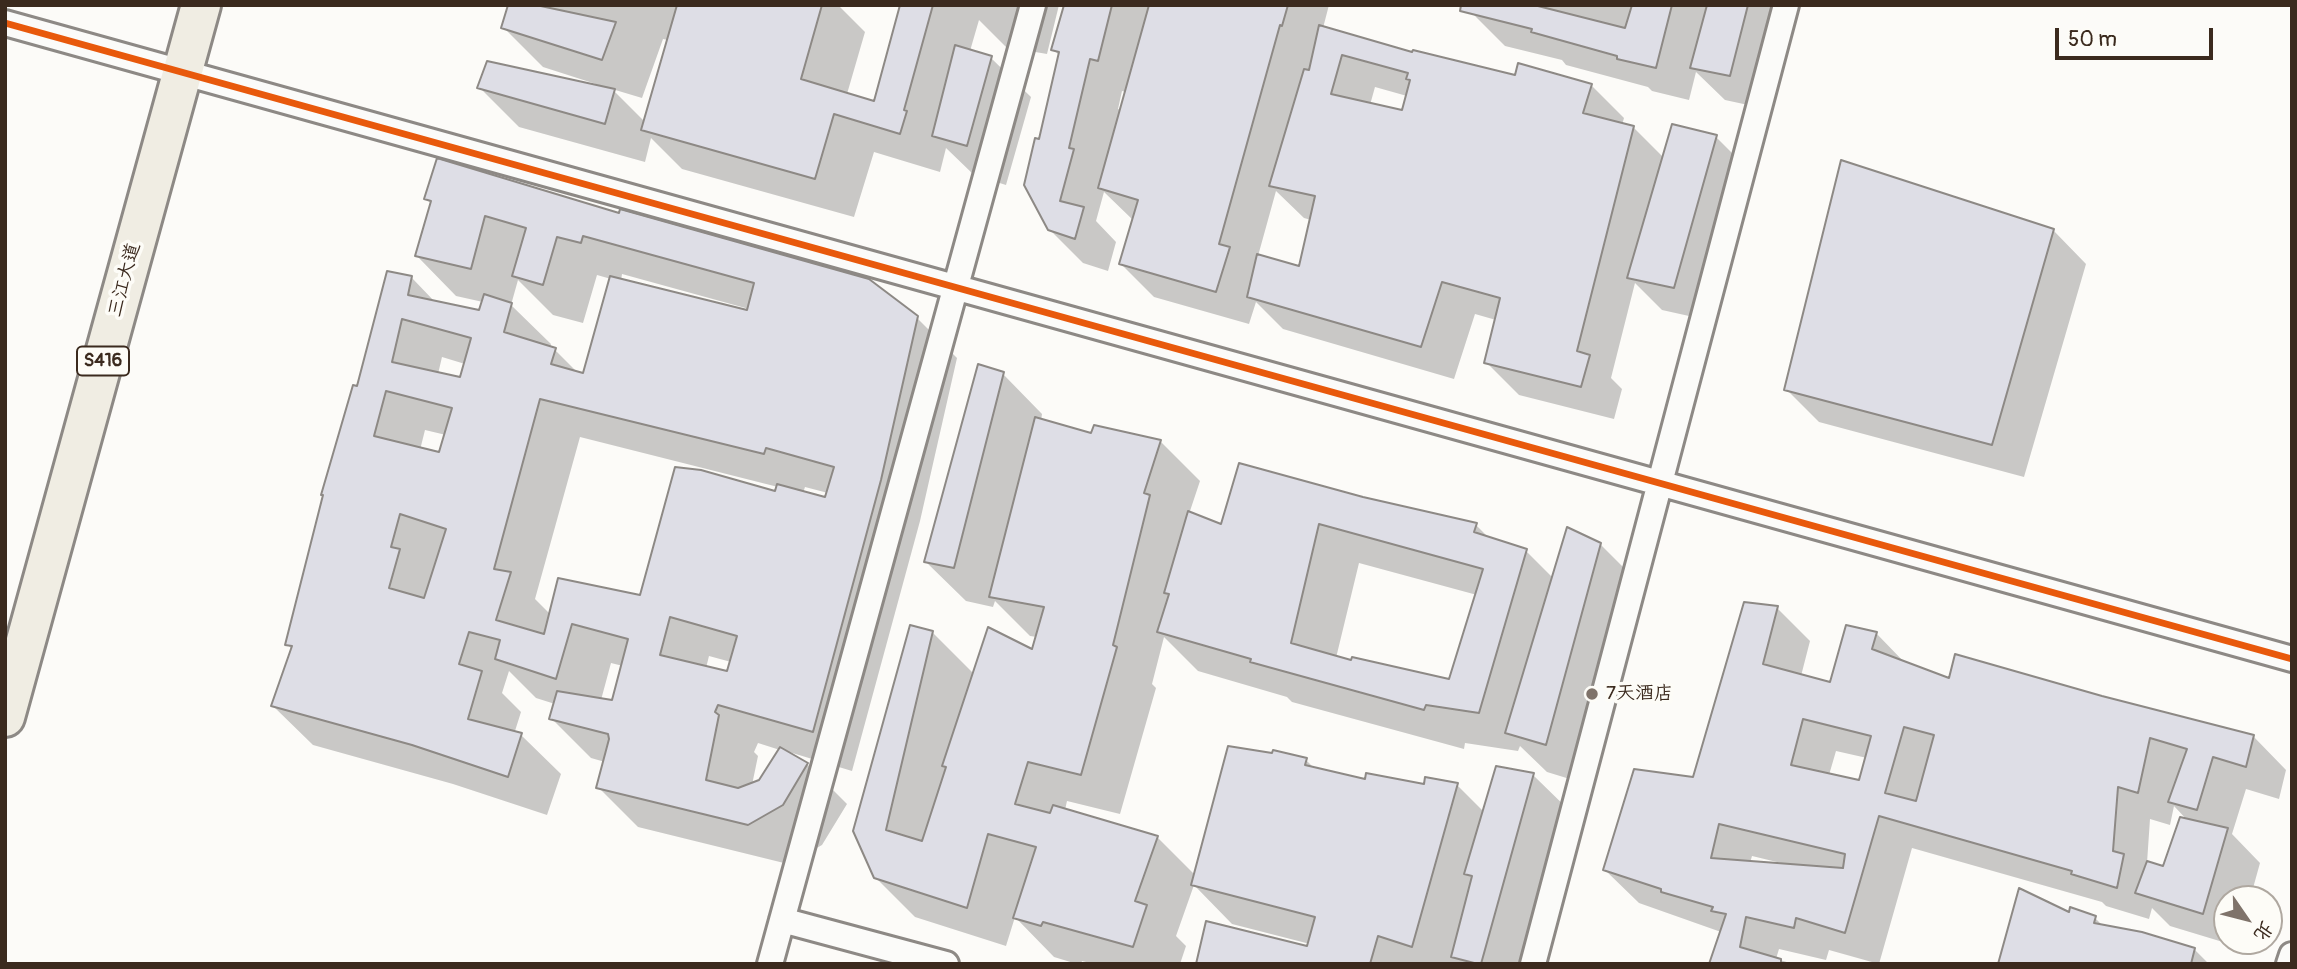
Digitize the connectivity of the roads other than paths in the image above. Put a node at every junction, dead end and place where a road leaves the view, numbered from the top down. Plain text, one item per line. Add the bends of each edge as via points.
1 (173, 5) edge
2 (201, 5) edge
3 (1033, 5) edge
4 (1786, 5) edge
5 (5, 23) edge
6 (170, 69) junction
7 (954, 289) junction
8 (1661, 485) junction
9 (5, 618) edge
10 (2292, 659) edge
11 (5, 717) edge
12 (782, 920) junction
13 (2292, 955) edge
14 (770, 964) edge
15 (946, 964) edge
16 (1533, 964) edge
17 (2290, 964) edge

1 - 6 main road, 三江大道 / S416
2 - 6 main road, 三江大道 / S416
3 - 7 street
4 - 8 street
5 - 6 street
6 - 7 street
6 - 9 main road, 三江大道 / S416
6 - 11 main road, 三江大道 / S416
7 - 8 street
7 - 12 street
8 - 10 street
8 - 16 street
12 - 14 street
12 - 15 street
13 - 17 street

